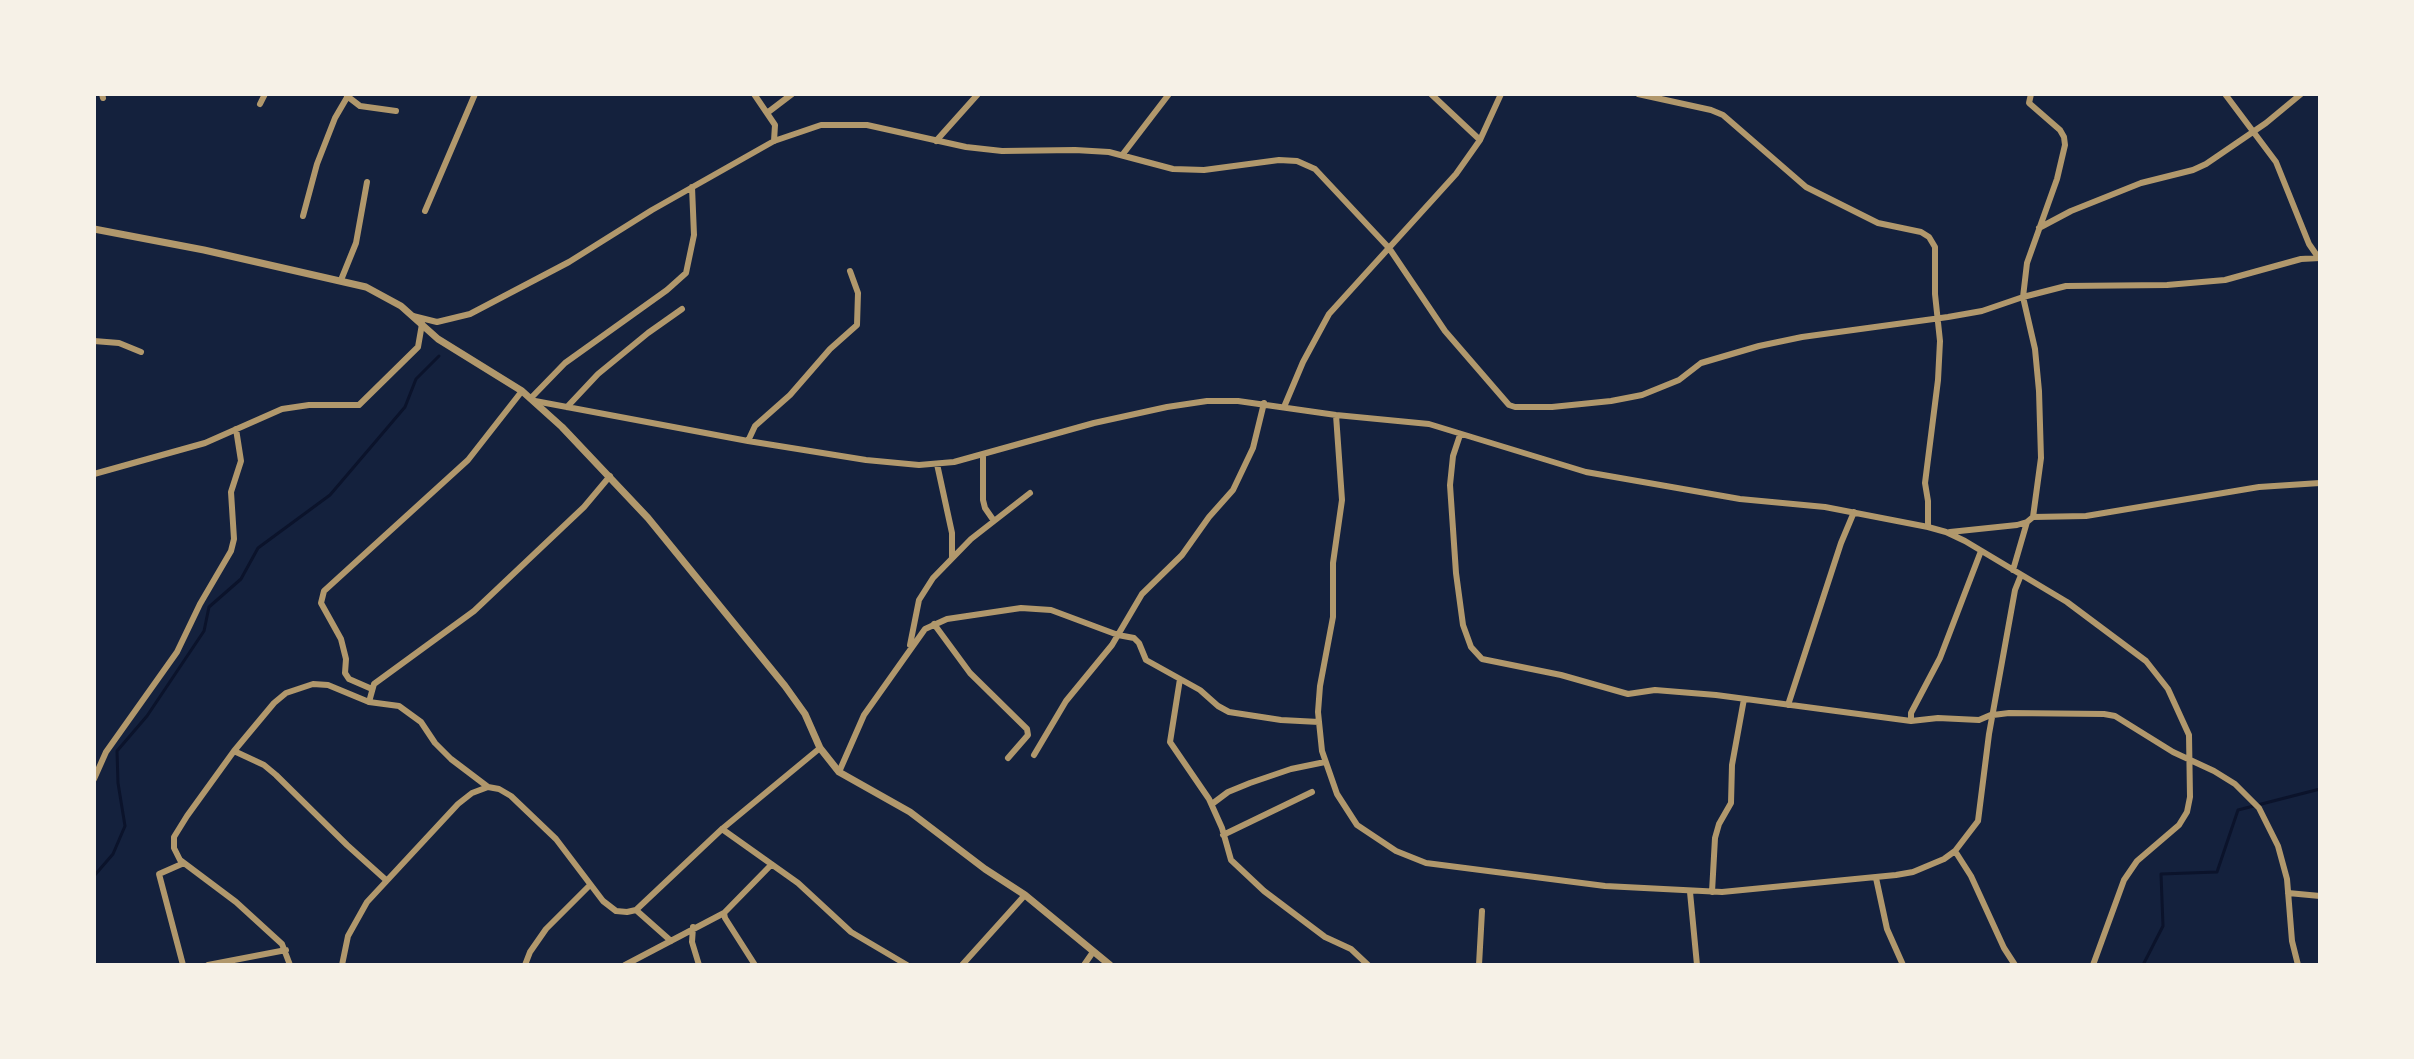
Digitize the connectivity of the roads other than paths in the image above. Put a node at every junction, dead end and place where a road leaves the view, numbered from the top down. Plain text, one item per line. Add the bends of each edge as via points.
1 (265, 94) edge
2 (475, 94) edge
3 (754, 94) edge
4 (792, 94) edge
5 (978, 94) edge
6 (1169, 94) edge
7 (1431, 94) edge
8 (1501, 94) edge
9 (1638, 94) edge
10 (2031, 94) edge
11 (2225, 94) edge
12 (2301, 94) edge
13 (348, 95) edge
14 (260, 104) dead end
15 (396, 111) dead end
16 (767, 113) junction
17 (2253, 132) junction
18 (1480, 140) junction
19 (774, 141) junction
20 (936, 141) junction
21 (1123, 154) junction
22 (367, 182) dead end
23 (692, 187) junction
24 (425, 211) dead end
25 (303, 216) dead end
26 (2039, 228) junction
27 (94, 229) edge
28 (1389, 248) junction
29 (2319, 258) edge
30 (850, 271) dead end
31 (341, 280) junction
32 (2023, 297) junction
33 (401, 306) junction
34 (682, 309) dead end
35 (1938, 319) junction
36 (422, 324) junction
37 (94, 341) edge
38 (141, 352) dead end
39 (522, 391) junction
40 (533, 400) junction
41 (1264, 403) junction
42 (567, 407) junction
43 (1284, 407) junction
44 (1336, 415) junction
45 (236, 429) junction
46 (1460, 435) junction
47 (748, 441) junction
48 (983, 455) junction
49 (937, 464) junction
50 (94, 474) edge
51 (610, 476) junction
52 (2320, 483) edge
53 (1030, 493) dead end
54 (1854, 512) junction
55 (2030, 520) junction
56 (994, 521) junction
57 (1928, 527) junction
58 (1946, 532) junction
59 (1981, 551) junction
60 (952, 557) junction
61 (2013, 570) junction
62 (2021, 575) junction
63 (934, 624) junction
64 (1118, 635) junction
65 (910, 648) junction
66 (1180, 679) junction
67 (372, 689) junction
68 (1744, 699) junction
69 (369, 702) junction
70 (1788, 705) junction
71 (1993, 714) junction
72 (1911, 721) junction
73 (1319, 722) junction
74 (820, 748) junction
75 (234, 751) junction
76 (1034, 755) dead end
77 (1008, 758) dead end
78 (2191, 760) junction
79 (1325, 762) junction
80 (839, 772) junction
81 (94, 779) edge
82 (488, 787) junction
83 (1312, 792) dead end
84 (1212, 804) junction
85 (722, 829) junction
86 (1223, 835) junction
87 (1955, 851) junction
88 (184, 863) junction
89 (771, 865) junction
90 (1876, 878) junction
91 (386, 880) junction
92 (589, 886) junction
93 (1690, 892) junction
94 (1712, 892) junction
95 (2288, 893) junction
96 (1025, 895) junction
97 (2320, 896) edge
98 (636, 910) junction
99 (1482, 911) dead end
100 (724, 913) junction
101 (693, 927) junction
102 (671, 941) junction
103 (286, 950) junction
104 (1093, 952) junction
105 (183, 965) edge
106 (208, 965) edge
107 (290, 965) edge
108 (342, 965) edge
109 (525, 965) edge
110 (625, 965) edge
111 (699, 965) edge
112 (755, 965) edge
113 (907, 965) edge
114 (962, 965) edge
115 (1084, 965) edge
116 (1110, 965) edge
117 (1368, 965) edge
118 (1479, 965) edge
119 (1697, 965) edge
120 (1903, 965) edge
121 (2015, 965) edge
122 (2093, 965) edge
123 (2298, 965) edge

1 - 14 street
2 - 24 street
3 - 16 street
4 - 16 street
5 - 20 street
6 - 21 street
7 - 18 street
8 - 18 street
9 - 35 street via 1723,115 1806,187 1878,223 1929,237 1935,247
10 - 26 street via 2029,103 2060,130 2065,145
11 - 17 street
12 - 17 street
13 - 15 street via 360,106
13 - 25 street via 317,164
16 - 19 street via 775,125
17 - 26 street via 2193,170 2154,178
17 - 29 street via 2276,162
18 - 28 street via 1442,193
19 - 20 street via 844,123
19 - 23 street
20 - 21 street via 984,150
21 - 28 street via 1188,170 1297,161 1315,169
22 - 31 street via 356,243
23 - 33 street via 569,262 470,314 437,322 415,318
23 - 40 street via 694,235 686,273 565,363
26 - 32 street
27 - 31 street
28 - 35 street via 1445,331 1502,399 1515,407 1642,395 1679,380 1701,363 1759,346
28 - 43 street via 1329,314
29 - 32 street via 2225,280 2066,286
30 - 47 street via 858,293 857,325 755,426
31 - 33 street
32 - 35 street
32 - 55 street via 2035,349 2041,458
33 - 36 street
34 - 42 street via 598,374
35 - 57 street via 1938,380 1925,483
36 - 39 street
36 - 45 street via 414,353 359,405 293,407
37 - 38 street
39 - 40 street
39 - 67 street via 468,460 324,591 321,603 341,639 345,673
40 - 42 street
40 - 51 street
41 - 43 street
41 - 48 street via 1222,400 1167,407
41 - 64 street via 1237,483 1182,555 1142,594
42 - 47 street
43 - 44 street
44 - 46 street via 1429,424
44 - 73 street via 1342,500
45 - 50 street
45 - 81 street via 241,461 231,492 231,551 177,652 106,752
46 - 54 street via 1586,472 1711,495
46 - 68 street via 1451,498 1461,611 1476,655 1628,694 1655,690
47 - 49 street via 882,462
48 - 49 street
48 - 56 street via 983,500
49 - 60 street
51 - 67 street via 474,611
51 - 74 street via 785,686
52 - 55 street
53 - 56 street
54 - 57 street
54 - 70 street
55 - 58 street
55 - 61 street
56 - 60 street
57 - 58 street
58 - 59 street
59 - 61 street
59 - 72 street
60 - 65 street via 919,600
61 - 62 street
62 - 71 street
62 - 78 street via 2078,609 2146,661 2183,717
63 - 64 street via 963,615 1035,608
63 - 65 street
63 - 77 street via 979,683 1027,729 1028,735
64 - 66 street via 1134,638 1146,660
64 - 76 street via 1061,709
65 - 80 street via 864,715
66 - 73 street via 1229,712
66 - 84 street via 1170,742
67 - 69 street
68 - 70 street
68 - 94 street via 1731,803 1715,838
69 - 75 street via 328,685 300,687 274,703
69 - 82 street via 407,710 442,751
70 - 72 street
71 - 72 street via 1979,720
71 - 78 street via 2104,714
71 - 87 street via 1978,821
73 - 79 street
74 - 80 street
74 - 85 street
75 - 88 street via 174,837 174,852
75 - 91 street via 276,775
78 - 95 street via 2224,776 2259,808 2278,846
78 - 122 street via 2187,812 2124,880
79 - 84 street via 1258,779
79 - 93 street via 1357,825 1426,863
80 - 96 street via 910,812
82 - 91 street via 458,804
82 - 92 street via 529,811
83 - 86 street
84 - 86 street
85 - 89 street
85 - 98 street
86 - 117 street via 1231,860 1250,880
87 - 90 street via 1913,872
87 - 121 street
88 - 103 street via 236,902
88 - 105 street via 159,874
89 - 100 street
89 - 113 street via 851,932
90 - 94 street
90 - 120 street via 1887,929
91 - 108 street via 357,917
92 - 98 street via 616,911
92 - 109 street via 546,929
93 - 94 street
93 - 119 street
95 - 97 street
95 - 123 street
96 - 104 street
96 - 114 street
98 - 102 street
99 - 118 street
100 - 101 street
100 - 112 street
101 - 102 street
101 - 111 street
102 - 110 street
103 - 106 street
103 - 107 street
104 - 115 street
104 - 116 street

